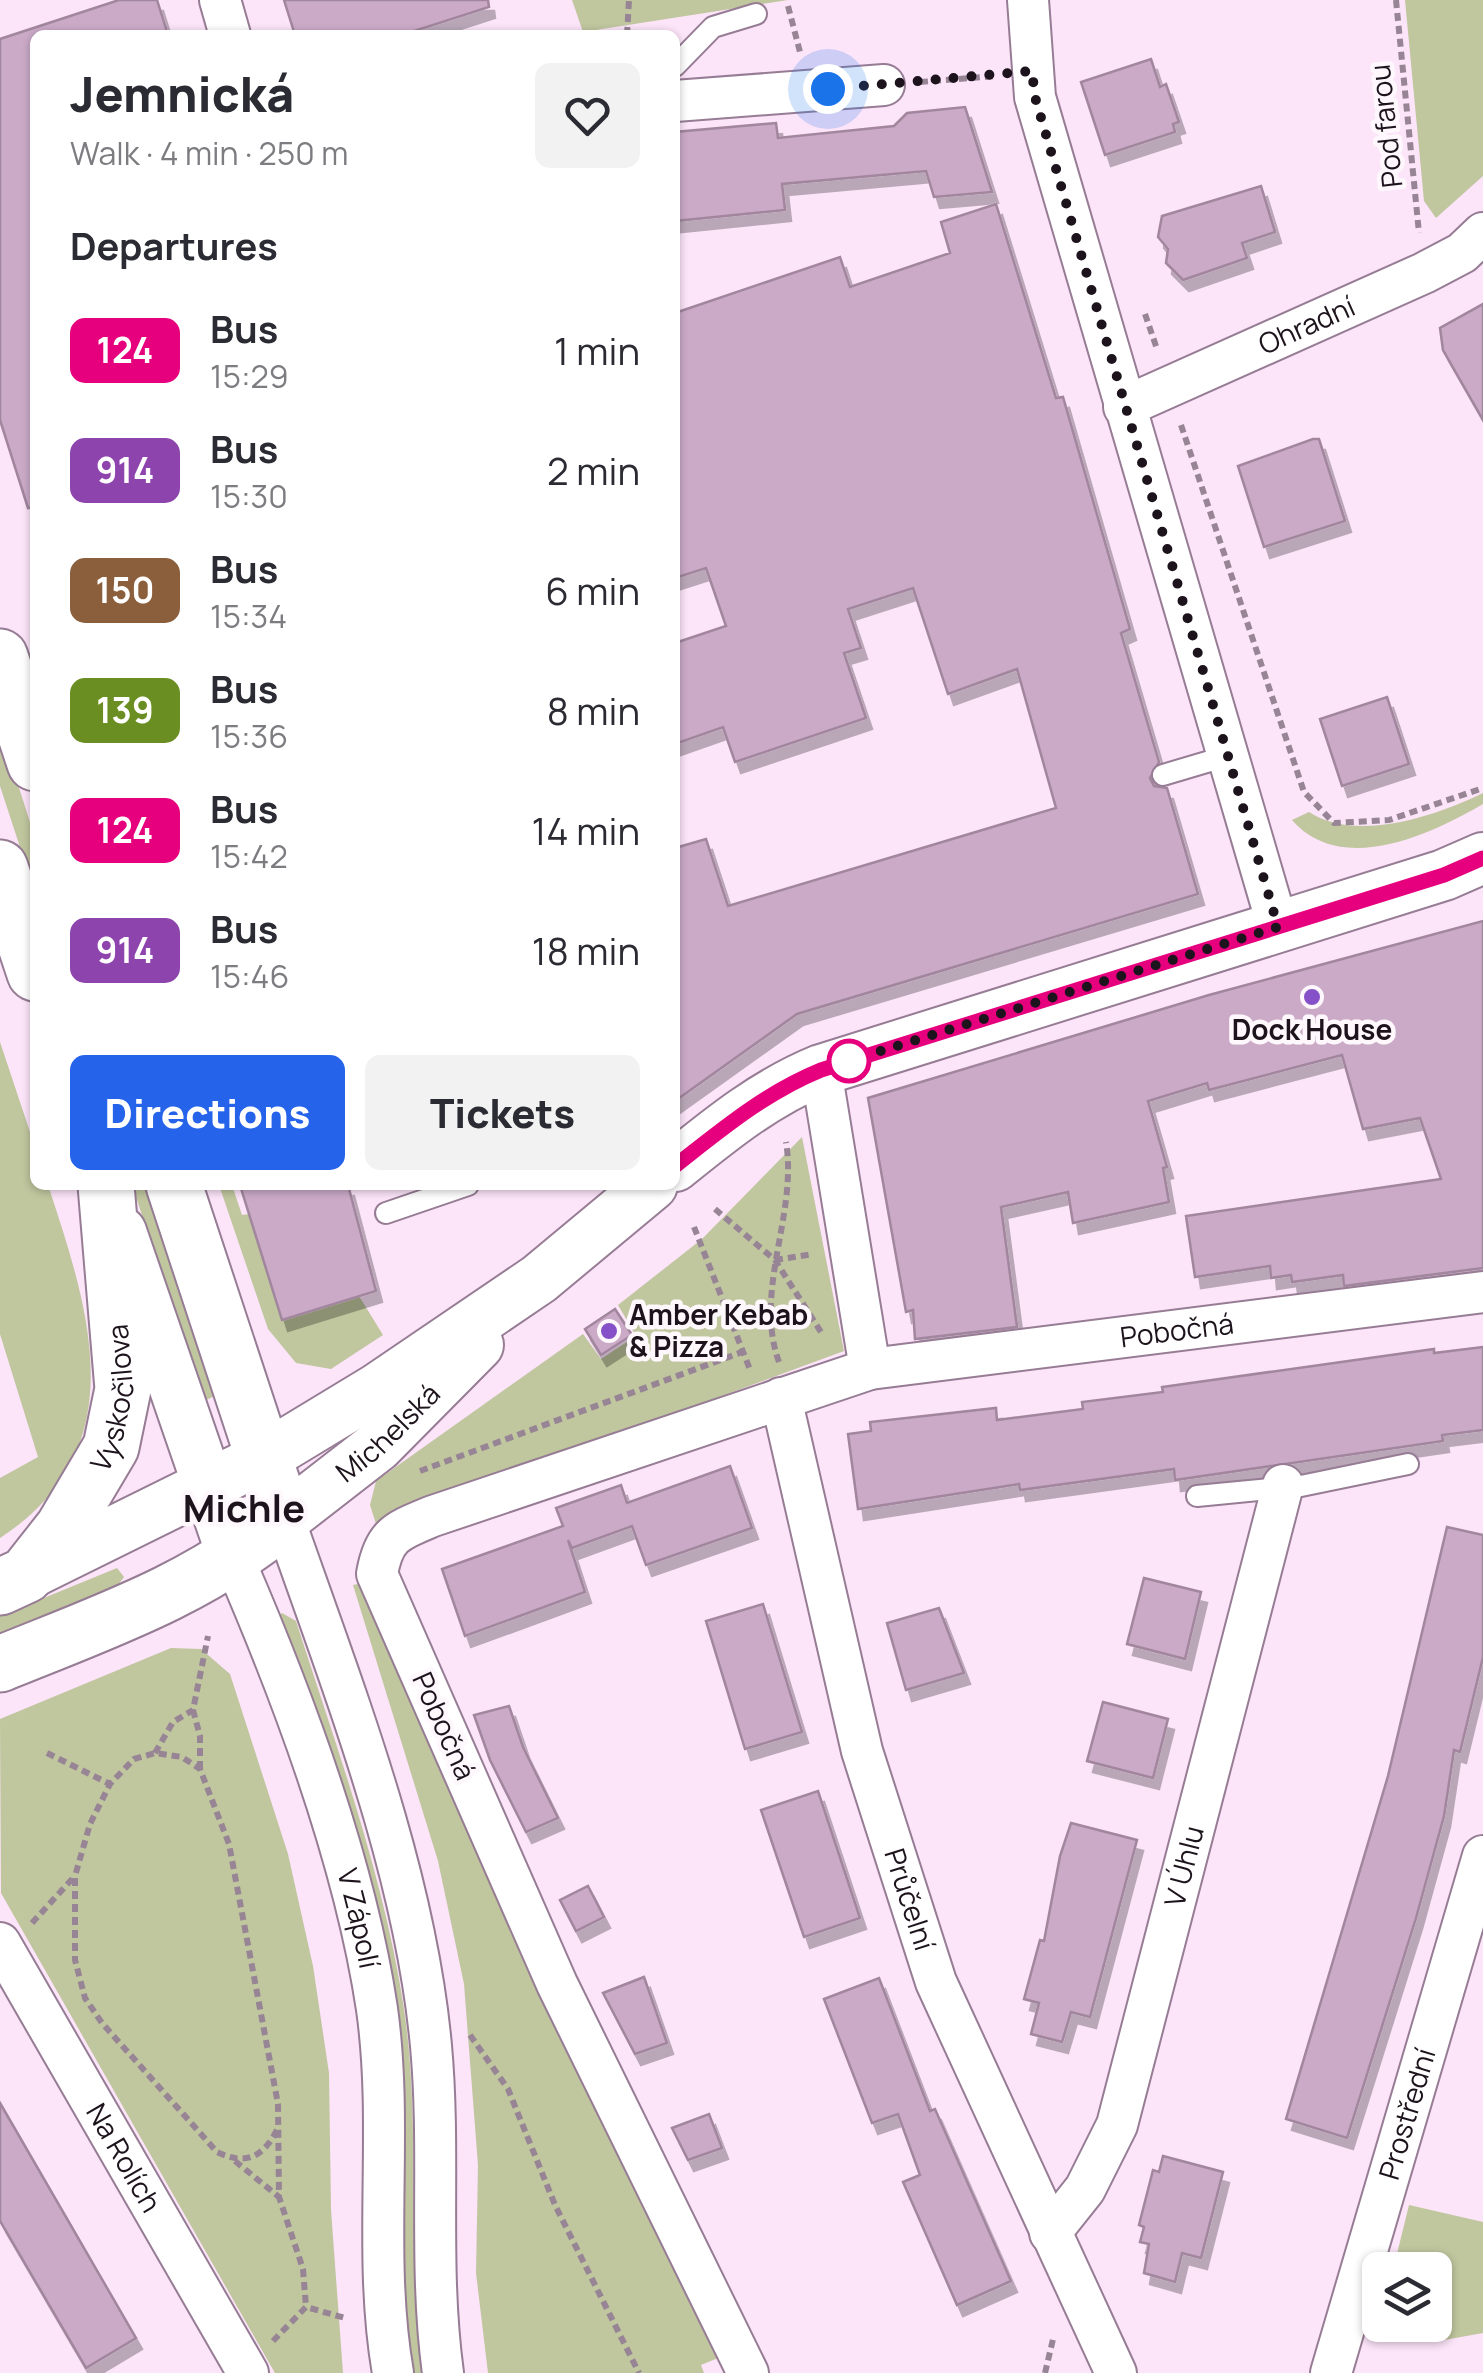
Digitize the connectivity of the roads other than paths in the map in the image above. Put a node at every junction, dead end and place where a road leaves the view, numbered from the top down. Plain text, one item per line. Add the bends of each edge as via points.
1 (220, 0) edge
2 (1028, 0) edge
3 (756, 14) dead end
4 (229, 30) edge
5 (680, 61) edge
6 (884, 84) road end
7 (680, 101) edge
8 (1483, 232) edge
9 (1124, 407) junction
10 (0, 656) edge
11 (30, 748) edge
12 (1228, 756) junction
13 (1163, 775) dead end
14 (1483, 858) edge
15 (0, 868) edge
16 (1278, 927) junction
17 (30, 958) edge
18 (821, 1070) junction
19 (680, 1160) edge
20 (107, 1190) edge
21 (176, 1190) edge
22 (453, 1190) edge
23 (642, 1190) edge
24 (386, 1213) dead end
25 (539, 1279) junction
26 (1483, 1292) edge
27 (870, 1368) junction
28 (776, 1393) junction
29 (263, 1458) junction
30 (1408, 1464) dead end
31 (1283, 1484) junction
32 (206, 1486) junction
33 (1198, 1496) dead end
34 (284, 1520) junction
35 (234, 1560) junction
36 (13, 1581) edge
37 (0, 1664) edge
38 (1483, 1856) edge
39 (5, 1963) edge
40 (1050, 2233) junction
41 (234, 2367) edge
42 (393, 2373) edge
43 (442, 2373) edge
44 (748, 2373) edge
45 (1116, 2373) edge
46 (1331, 2373) edge

1 - 4 street
2 - 9 street via 1035,97
3 - 5 lane via 713,27
6 - 7 street
8 - 9 street, Ohradní via 1462,253 1424,273
9 - 12 street
10 - 11 main road
12 - 13 lane
12 - 16 street
14 - 16 street, Michelská
15 - 17 main road
16 - 18 street, Michelská
18 - 19 street, Michelská via 781,1086
18 - 27 street
20 - 32 street, Vyskočilova
20 - 36 main road, Vyskočilova via 123,1388 114,1434 105,1462 64,1528
21 - 29 main road
22 - 24 lane
23 - 25 street, Michelská
25 - 29 street, Michelská
25 - 34 street, Michelská via 427,1400
26 - 27 street, Pobočná
27 - 28 street, Pobočná
28 - 40 street, Průčelní via 862,1751 936,1982
28 - 44 street, Pobočná via 398,1530 382,1548 377,1574 557,1984
29 - 32 street, Michelská
29 - 34 main road
30 - 31 lane
31 - 33 lane
31 - 40 street, V Úhlu via 1116,2126 1085,2189
32 - 35 street, V Zápolí
32 - 36 street, Michelská
34 - 35 main road, Michelská
34 - 43 street, V Zápolí via 394,1855 427,2010
35 - 37 main road, Michelská via 165,1597
35 - 42 street, V Zápolí via 328,1816 377,2009 385,2104 384,2301
38 - 46 street, Prostřední
39 - 41 street, Na Rolích
40 - 45 street, Průčelní

